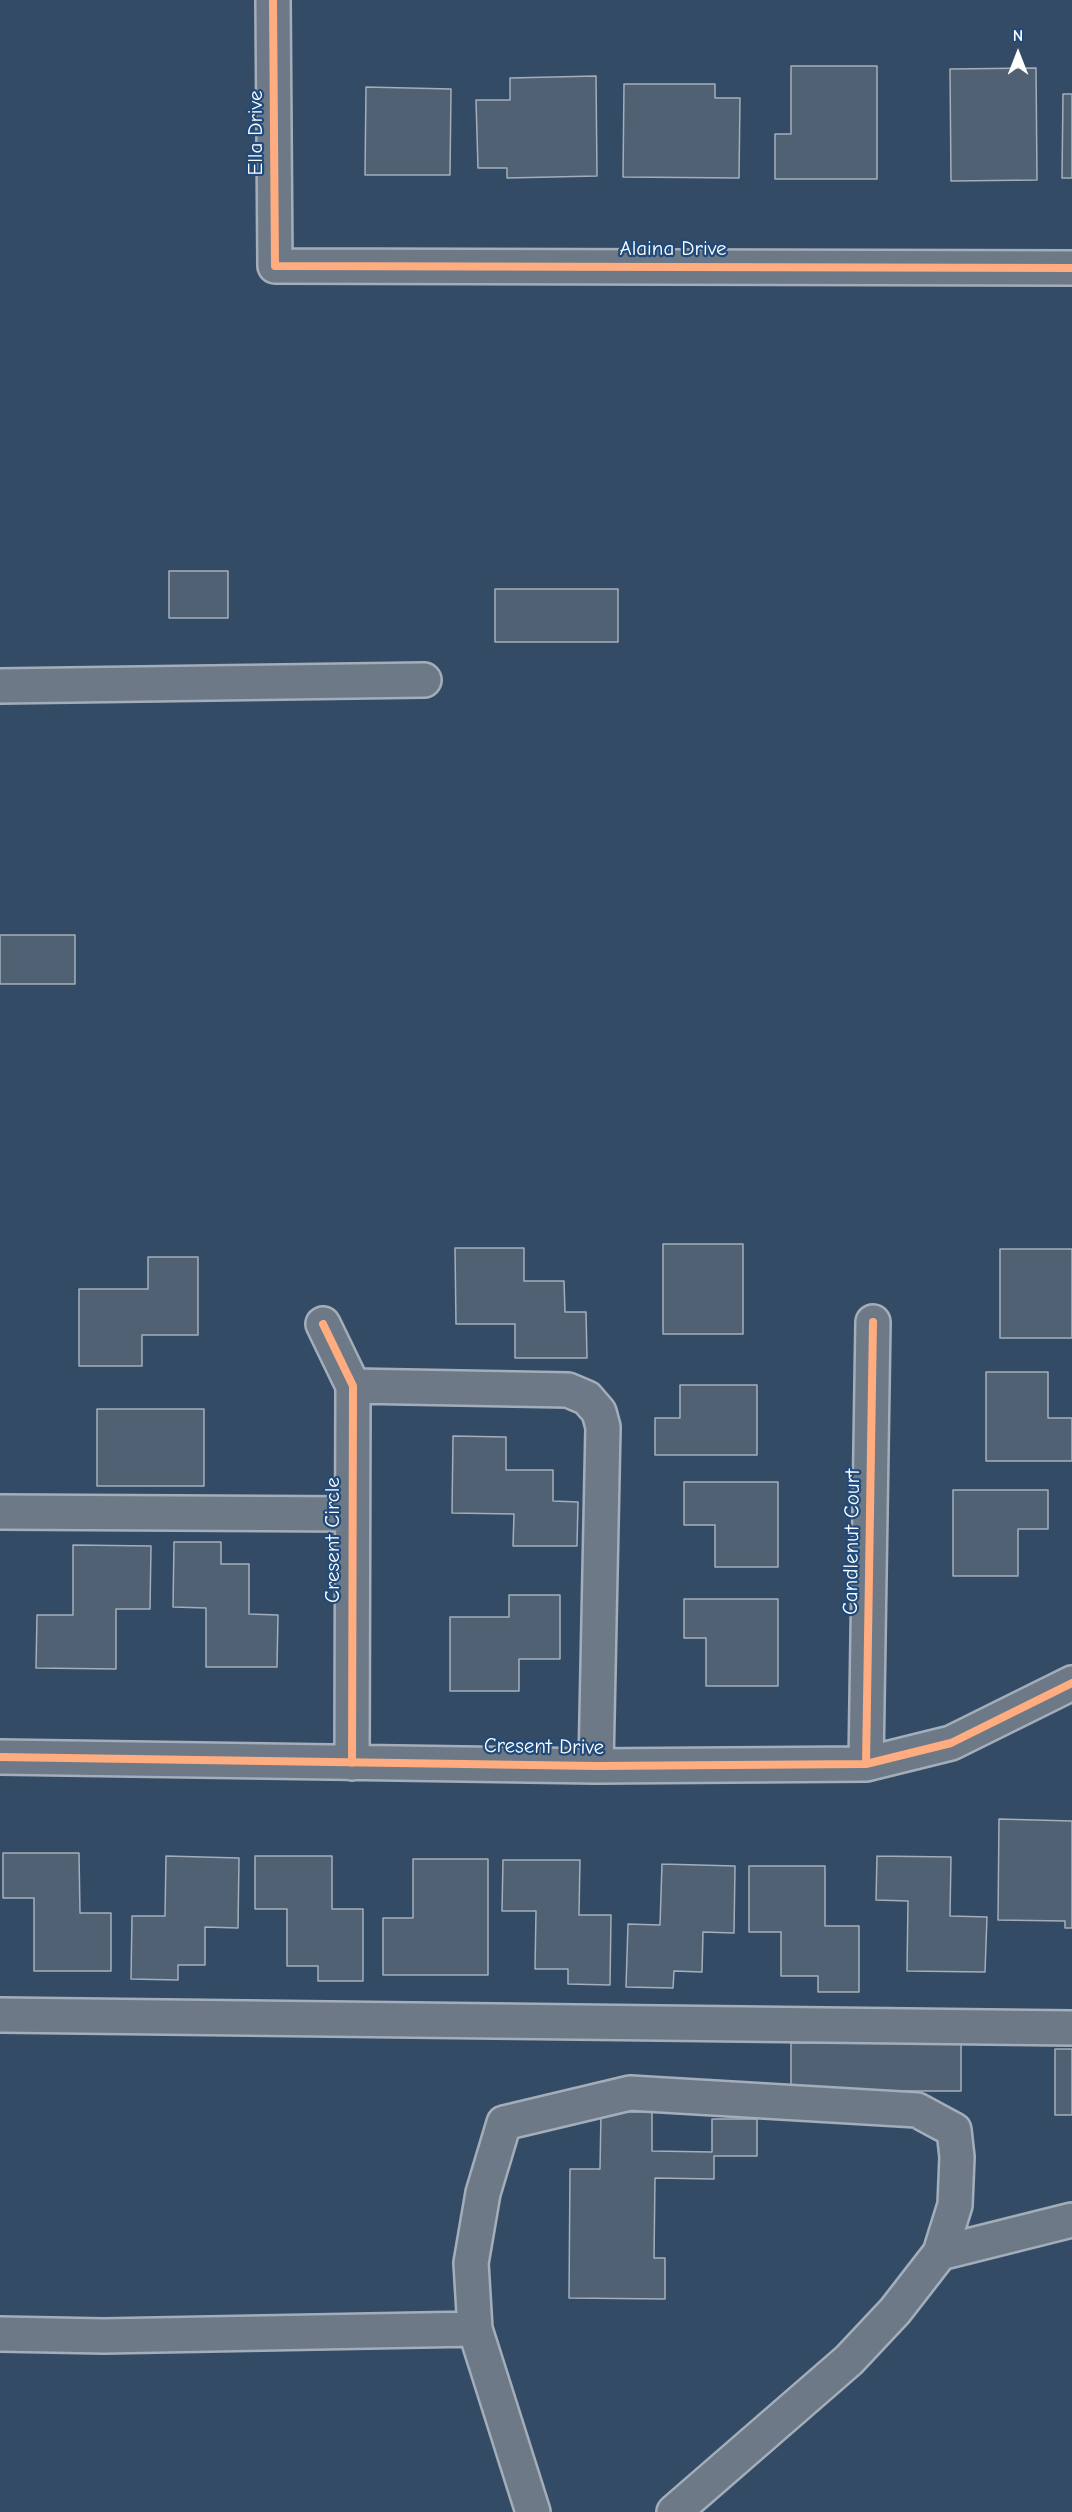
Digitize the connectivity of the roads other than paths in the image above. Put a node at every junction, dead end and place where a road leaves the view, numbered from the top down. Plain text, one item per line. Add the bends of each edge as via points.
1 (273, 0) edge
2 (275, 266) joint
3 (1072, 268) edge
4 (424, 680) dead end
5 (0, 686) edge
6 (873, 1322) dead end
7 (323, 1324) dead end
8 (353, 1386) junction
9 (0, 1512) edge
10 (351, 1514) junction
11 (1072, 1683) edge
12 (0, 1757) edge
13 (352, 1762) junction
14 (866, 1764) junction
15 (596, 1766) junction
16 (0, 2015) edge
17 (1072, 2028) edge
18 (1072, 2220) edge
19 (940, 2253) junction
20 (475, 2329) junction
21 (0, 2334) edge
22 (532, 2512) edge
23 (674, 2512) edge

1 - 2 street, Ella Drive
2 - 3 street, Alaina Drive
4 - 5 street
6 - 14 street, Candlenut Court
7 - 8 street, Cresent Circle
8 - 10 street, Cresent Circle
8 - 15 street via 568,1390 587,1398 599,1412 603,1427
9 - 10 street
10 - 13 street, Cresent Circle
11 - 14 street, Cresent Drive via 951,1743
12 - 13 street, Cresent Drive
13 - 15 street, Cresent Drive
14 - 15 street, Cresent Drive
16 - 17 street
18 - 19 street
19 - 20 street via 955,2205 954,2130 917,2110 630,2093 504,2124 483,2193 471,2263
19 - 23 street via 896,2311 849,2360
20 - 21 street via 104,2336
20 - 22 street

